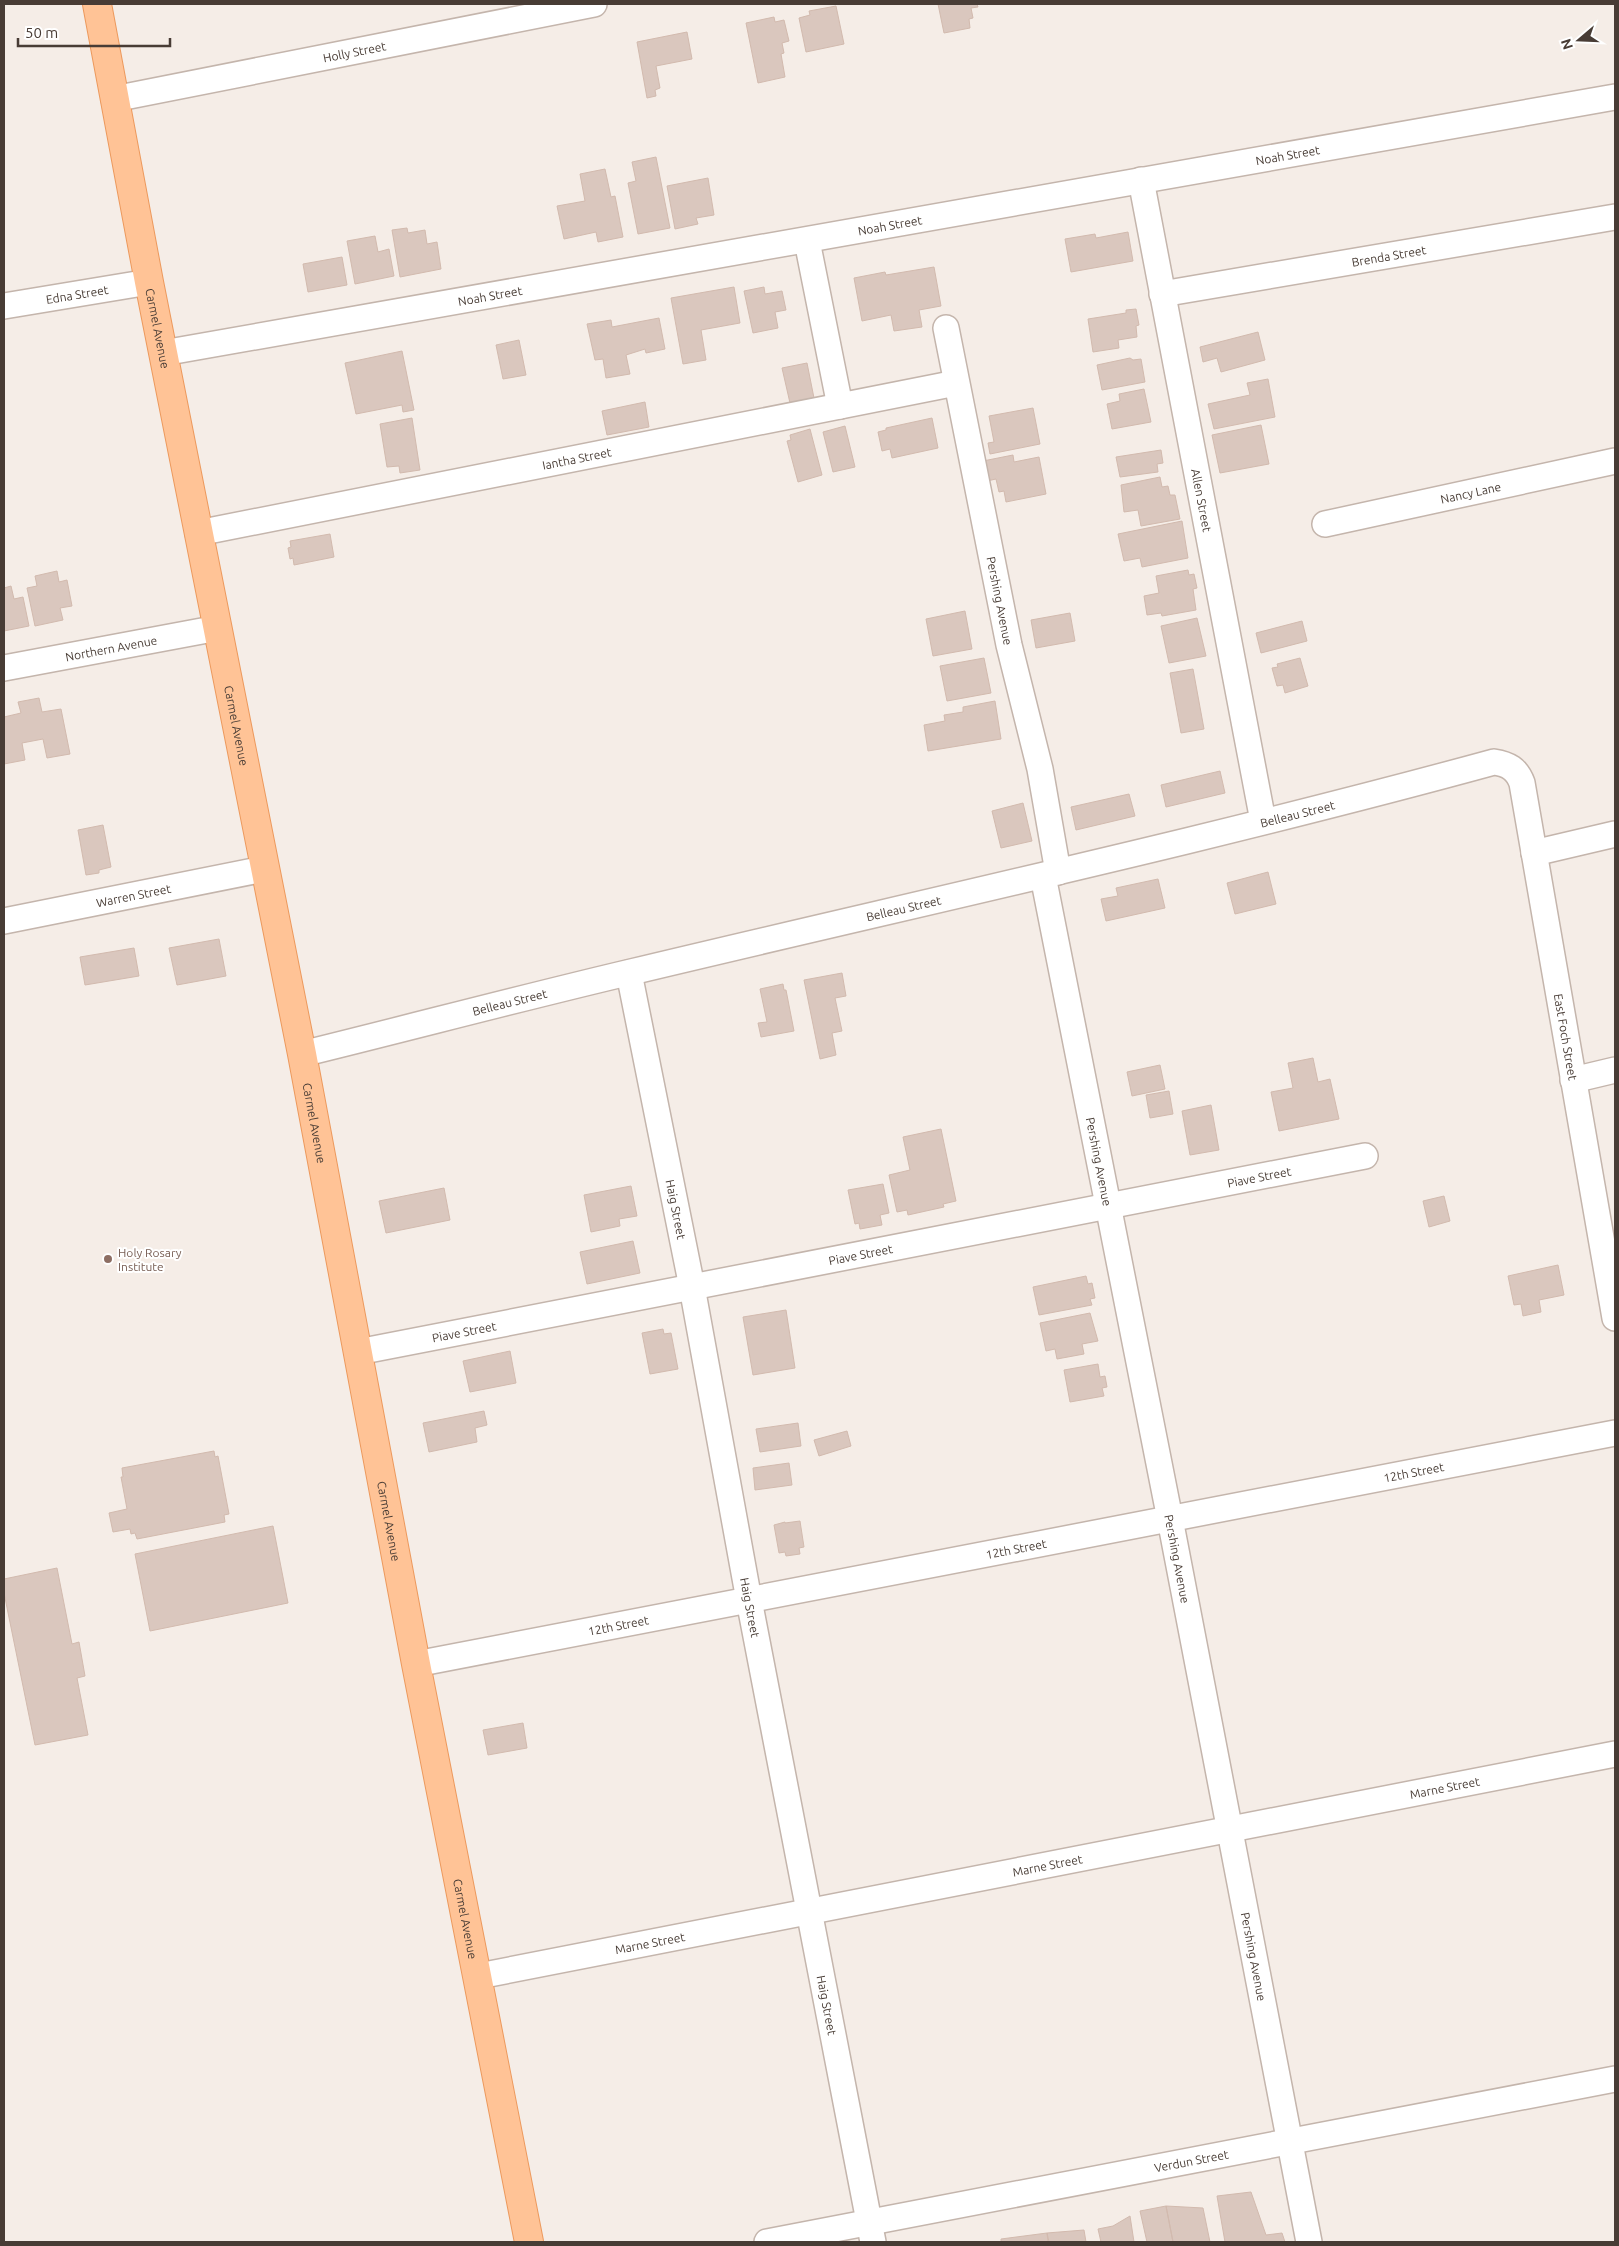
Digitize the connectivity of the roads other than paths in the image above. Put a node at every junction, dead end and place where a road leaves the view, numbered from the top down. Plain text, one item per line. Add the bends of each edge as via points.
1 (97, 4) edge
2 (594, 4) edge
3 (1615, 97) edge
4 (114, 99) junction
5 (1141, 180) junction
6 (1615, 217) edge
7 (807, 241) junction
8 (149, 282) junction
9 (1162, 294) junction
10 (4, 306) edge
11 (946, 328) dead end
12 (163, 353) junction
13 (956, 383) junction
14 (840, 406) junction
15 (1615, 461) edge
16 (1325, 524) dead end
17 (198, 533) junction
18 (218, 628) junction
19 (4, 668) edge
20 (1505, 764) joint
21 (1263, 821) junction
22 (1615, 834) edge
23 (1534, 853) junction
24 (264, 869) junction
25 (1051, 874) junction
26 (4, 921) edge
27 (629, 972) junction
28 (302, 1054) junction
29 (1615, 1070) edge
30 (1573, 1080) junction
31 (1364, 1156) dead end
32 (1108, 1205) junction
33 (692, 1287) junction
34 (1615, 1318) edge
35 (358, 1352) junction
36 (1615, 1433) edge
37 (1170, 1519) junction
38 (749, 1600) junction
39 (416, 1664) junction
40 (1615, 1754) edge
41 (1230, 1828) junction
42 (808, 1912) junction
43 (478, 1976) junction
44 (1615, 2079) edge
45 (1291, 2142) junction
46 (871, 2232) edge
47 (529, 2242) edge
48 (767, 2242) edge
49 (1309, 2242) edge

1 - 4 main road, Carmel Avenue
2 - 4 street, Holly Street
3 - 5 street, Noah Street
4 - 8 main road, Carmel Avenue
5 - 7 street, Noah Street
5 - 9 street, Allen Street
6 - 9 street, Brenda Street
7 - 12 street, Noah Street
7 - 14 street
8 - 10 street, Edna Street
8 - 12 main road, Carmel Avenue
9 - 21 street, Allen Street
11 - 13 street, Pershing Avenue
12 - 17 main road, Carmel Avenue
13 - 14 street, Iantha Street
13 - 25 street, Pershing Avenue via 1009,645 1040,769
14 - 17 street, Iantha Street
15 - 16 street, Nancy Lane
17 - 18 main road, Carmel Avenue
18 - 19 street, Northern Avenue
18 - 24 main road, Carmel Avenue
20 - 21 street, Belleau Street via 1494,762
20 - 23 street, East Foch Street via 1516,772 1522,784
21 - 25 street, Belleau Street
22 - 23 street
23 - 30 street, East Foch Street
24 - 26 street, Warren Street
24 - 28 main road, Carmel Avenue
25 - 27 street, Belleau Street
25 - 32 street, Pershing Avenue
27 - 28 street, Belleau Street
27 - 33 street, Haig Street
28 - 35 main road, Carmel Avenue
29 - 30 street
30 - 34 street, East Foch Street
31 - 32 street, Piave Street
32 - 33 street, Piave Street
32 - 37 street, Pershing Avenue
33 - 35 street, Piave Street
33 - 38 street, Haig Street
35 - 39 main road, Carmel Avenue
36 - 37 street, 12th Street
37 - 38 street, 12th Street
37 - 41 street, Pershing Avenue
38 - 39 street, 12th Street
38 - 42 street, Haig Street
39 - 43 main road, Carmel Avenue
40 - 41 street, Marne Street
41 - 42 street, Marne Street
41 - 45 street, Pershing Avenue
42 - 43 street, Marne Street
42 - 46 street, Haig Street
43 - 47 main road, Carmel Avenue
44 - 45 street, Verdun Street
45 - 46 street, Verdun Street
45 - 49 street, Pershing Avenue
46 - 48 street, Verdun Street

